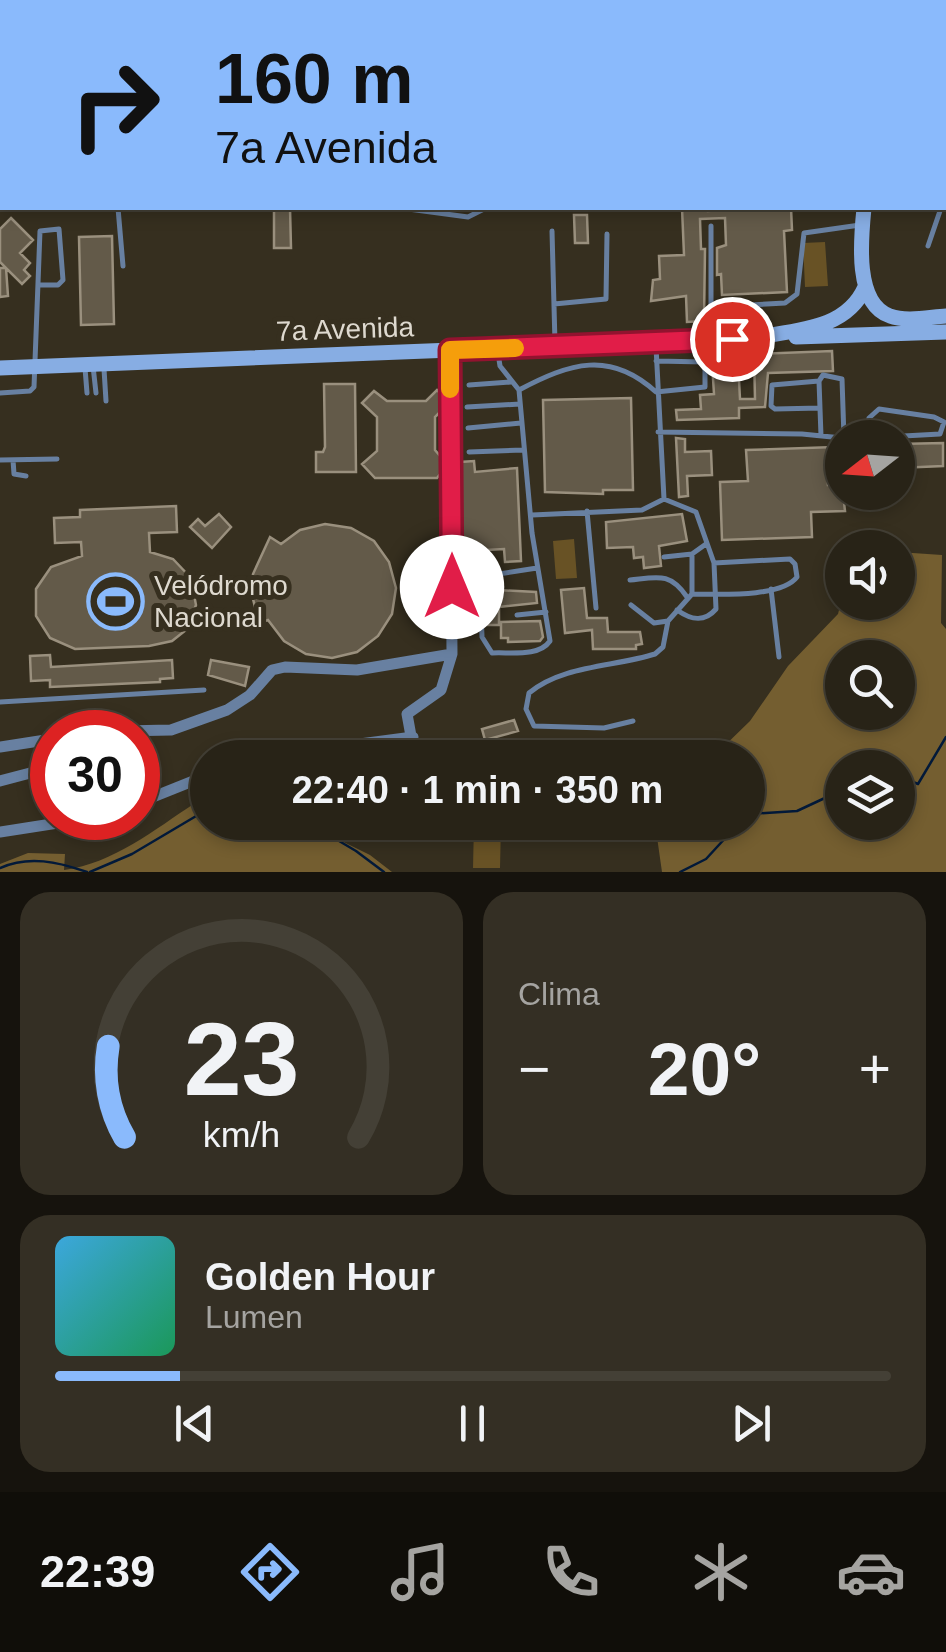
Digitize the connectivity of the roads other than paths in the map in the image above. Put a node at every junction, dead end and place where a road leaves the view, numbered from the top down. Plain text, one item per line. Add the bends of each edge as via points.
1 (118, 210) edge
2 (416, 210) edge
3 (482, 210) edge
4 (940, 210) edge
5 (863, 216) edge
6 (711, 226) dead end
7 (552, 231) dead end
8 (607, 234) dead end
9 (928, 246) dead end
10 (122, 266) dead end
11 (38, 286) junction
12 (865, 287) junction
13 (554, 304) junction
14 (712, 307) junction
15 (946, 316) edge
16 (946, 332) edge
17 (752, 338) junction
18 (711, 340) junction
19 (656, 342) junction
20 (555, 346) junction
21 (497, 348) junction
22 (450, 350) junction
23 (656, 361) junction
24 (94, 364) junction
25 (36, 366) junction
26 (0, 368) edge
27 (819, 381) junction
28 (512, 382) junction
29 (468, 385) dead end
30 (519, 390) junction
31 (0, 392) edge
32 (656, 392) junction
33 (86, 393) dead end
34 (96, 393) dead end
35 (106, 401) dead end
36 (520, 404) junction
37 (467, 406) dead end
38 (820, 408) junction
39 (843, 420) edge
40 (521, 423) junction
41 (468, 428) dead end
42 (658, 432) junction
43 (821, 436) junction
44 (825, 436) edge
45 (866, 438) edge
46 (523, 450) junction
47 (469, 452) dead end
48 (57, 459) dead end
49 (0, 460) edge
50 (13, 460) junction
51 (26, 476) dead end
52 (664, 499) junction
53 (587, 511) junction
54 (532, 515) junction
55 (706, 544) junction
56 (692, 554) junction
57 (664, 557) dead end
58 (714, 564) junction
59 (537, 568) junction
60 (630, 580) dead end
61 (771, 589) junction
62 (717, 594) junction
63 (690, 596) junction
64 (631, 604) dead end
65 (596, 608) dead end
66 (677, 610) junction
67 (546, 612) junction
68 (516, 615) dead end
69 (668, 621) junction
70 (452, 654) junction
71 (780, 658) dead end
72 (204, 690) dead end
73 (0, 702) edge
74 (633, 721) dead end
75 (160, 730) edge
76 (413, 737) junction
77 (390, 740) edge
78 (413, 740) edge
79 (30, 744) edge
80 (0, 747) edge
81 (30, 773) edge
82 (0, 781) edge
83 (190, 783) edge
84 (160, 795) edge
85 (30, 827) edge
86 (0, 832) edge

1 - 10 lane
2 - 3 lane via 468,217
4 - 9 lane
5 - 12 main road
5 - 14 lane via 804,233 793,300
6 - 14 lane
7 - 13 lane
8 - 13 lane via 606,299
11 - 11 lane via 63,280 59,229 40,232
11 - 25 lane
12 - 15 main road via 876,308 894,318
12 - 17 main road, 7a Avenida via 856,306 835,320
13 - 20 lane
14 - 18 lane
16 - 17 main road, 7a Avenida
17 - 18 main road, 7a Avenida
18 - 19 main road, 7a Avenida
19 - 20 main road, 7a Avenida
19 - 23 lane
20 - 21 main road, 7a Avenida
21 - 22 main road, 7a Avenida
21 - 28 lane
22 - 24 main road, 7a Avenida
22 - 70 street
23 - 32 lane
23 - 32 lane via 702,360 707,383
24 - 25 main road, 7a Avenida
24 - 33 lane
24 - 34 lane
24 - 35 lane
25 - 26 main road, 7a Avenida
25 - 31 lane via 30,391
27 - 38 lane
27 - 38 lane via 770,387 772,408
27 - 39 lane via 842,378
28 - 29 lane
28 - 30 lane
30 - 32 lane via 568,368 606,363 630,371
30 - 36 lane
32 - 42 lane
36 - 37 lane
36 - 40 lane
38 - 43 lane
40 - 41 lane
40 - 46 lane
42 - 43 lane
42 - 52 lane
43 - 44 lane
45 - 45 lane via 940,434 944,422 879,409 868,418
46 - 47 lane
46 - 54 lane
48 - 50 lane
49 - 50 lane
50 - 51 lane via 14,474
52 - 53 lane via 642,510
52 - 55 lane via 696,512
53 - 54 lane
53 - 65 lane
54 - 59 lane
55 - 56 lane
55 - 58 lane
56 - 57 lane
56 - 63 lane
58 - 61 lane via 790,559 798,577
58 - 62 lane
59 - 67 lane
59 - 67 lane via 480,577 487,648 544,649 550,642
60 - 63 lane via 669,578
61 - 62 lane
61 - 71 lane
62 - 63 lane
62 - 66 lane via 716,609 703,619
63 - 66 lane
64 - 69 lane via 654,623
66 - 69 lane
67 - 68 lane
69 - 74 lane via 655,654 587,668 528,693 526,710 534,726 604,728
70 - 75 street via 357,670 272,670 227,710
70 - 76 street via 441,690 407,714
72 - 73 lane
76 - 77 street
76 - 78 street
79 - 80 street
81 - 82 street
83 - 84 street
85 - 86 street

